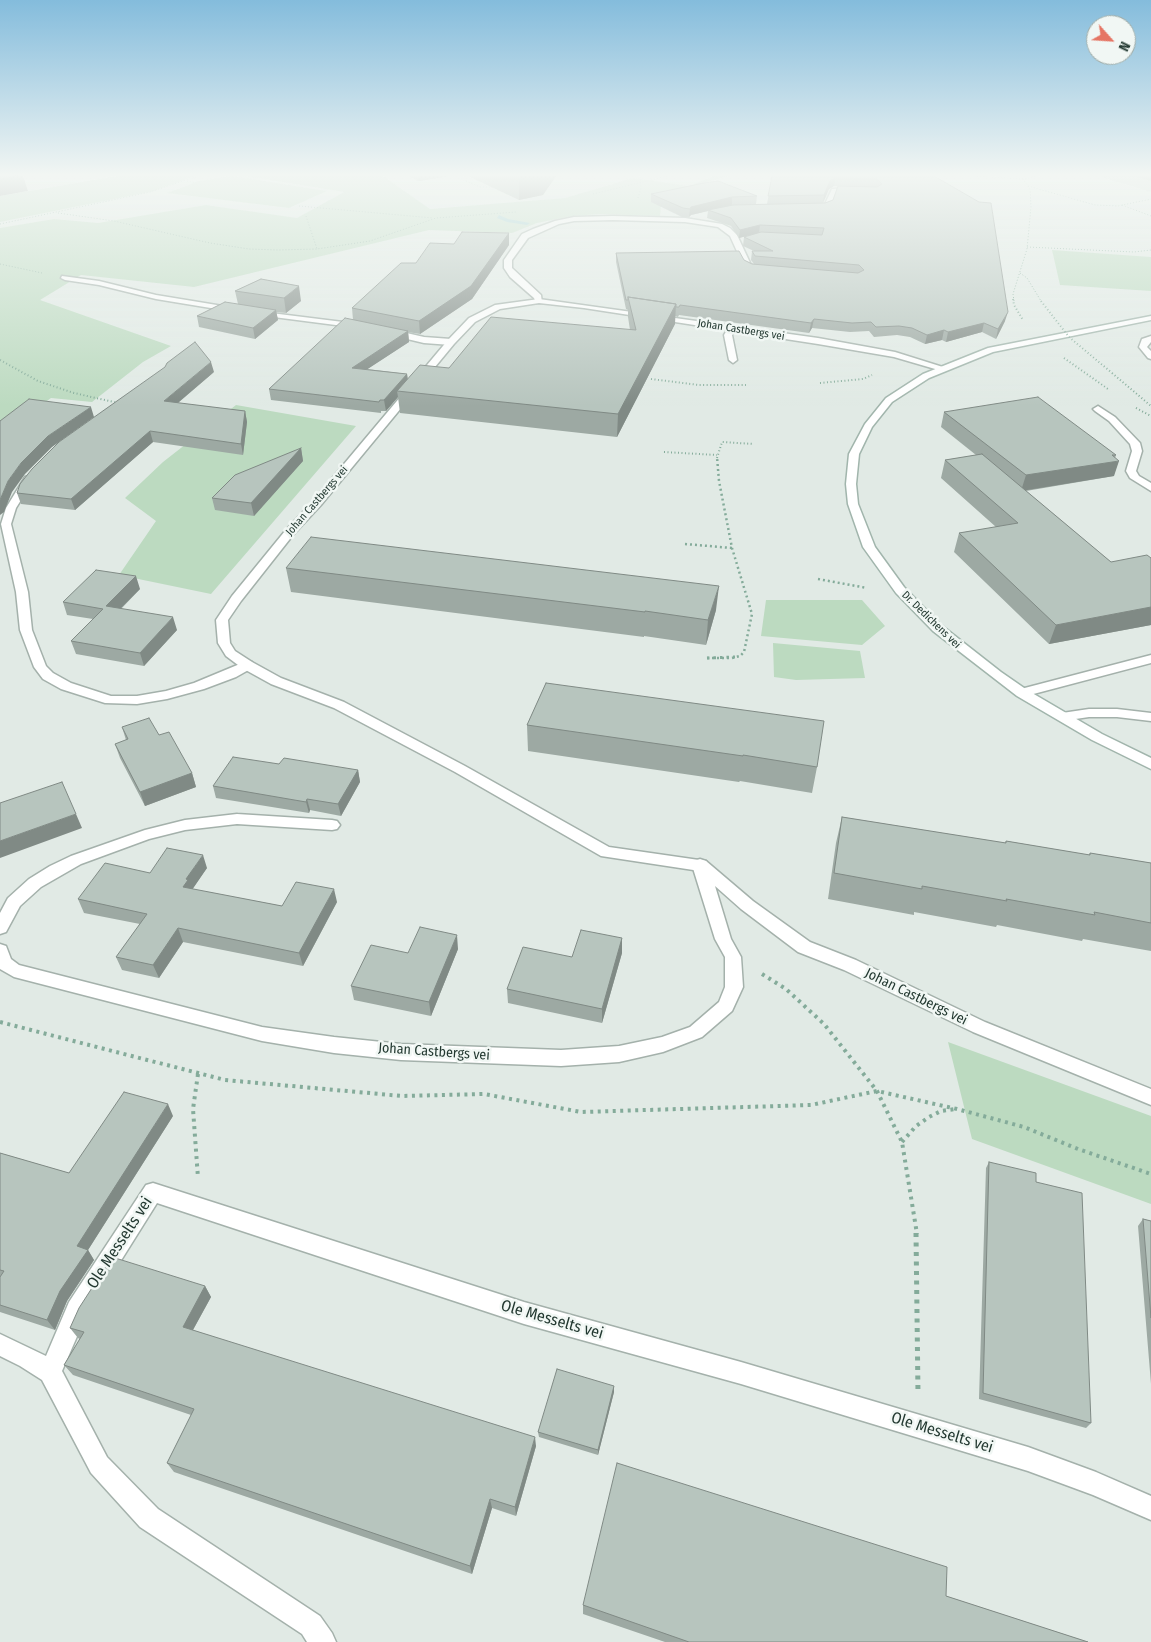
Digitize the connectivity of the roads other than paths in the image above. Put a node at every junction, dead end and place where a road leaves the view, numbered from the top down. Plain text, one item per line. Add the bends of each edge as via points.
1 (512, 253) edge
2 (741, 253) edge
3 (771, 271) edge
4 (65, 278) road end
5 (539, 301) junction
6 (1151, 318) edge
7 (367, 328) edge
8 (732, 328) junction
9 (380, 330) edge
10 (1151, 339) edge
11 (450, 342) junction
12 (1151, 356) edge
13 (733, 360) dead end
14 (942, 368) junction
15 (1098, 409) dead end
16 (38, 470) edge
17 (1151, 488) edge
18 (1151, 659) edge
19 (247, 665) junction
20 (1022, 693) junction
21 (1062, 717) junction
22 (1151, 717) edge
23 (1151, 764) edge
24 (332, 825) dead end
25 (700, 865) junction
26 (0, 928) edge
27 (0, 951) edge
28 (1151, 1097) edge
29 (0, 1345) edge
30 (50, 1372) junction
31 (1151, 1508) edge
32 (323, 1642) edge

1 - 5 street via 508,268
2 - 3 street via 748,267
4 - 7 street via 240,311
5 - 8 street, Johan Castbergs vei
5 - 11 street, Johan Castbergs vei via 509,304 488,311 472,320
6 - 14 street, Dr. Dedichens vei via 1006,347
8 - 13 street via 728,335
8 - 14 street, Johan Castbergs vei via 895,355
9 - 11 street
10 - 12 street via 1145,341 1143,347
11 - 19 street, Johan Castbergs vei via 289,533 222,620 224,643 230,653
14 - 20 street, Dr. Dedichens vei via 889,400 868,426 854,454 853,504 869,547 900,590 937,628
15 - 17 street via 1135,443 1137,451 1132,471 1135,478
16 - 19 street via 18,495 6,524 22,592 26,630 40,667 48,676 66,686 110,700 137,700 199,686
18 - 20 street
19 - 25 street, Johan Castbergs vei via 276,681 338,705 460,769 606,852
20 - 21 street, Dr. Dedichens vei
21 - 22 street via 1089,713
21 - 23 street, Dr. Dedichens vei
24 - 26 street via 237,819 185,825 145,836 110,847 49,874 14,902
25 - 27 street, Johan Castbergs vei via 723,939 733,957 734,987 726,1006 696,1032 619,1054 561,1058 401,1052 262,1034 14,970 4,963
25 - 28 street, Johan Castbergs vei via 804,947 979,1027
29 - 30 street
30 - 31 street, Ole Messelts vei via 78,1310 153,1192 524,1313 918,1425 1036,1462
30 - 32 street via 99,1465 149,1518 311,1626

